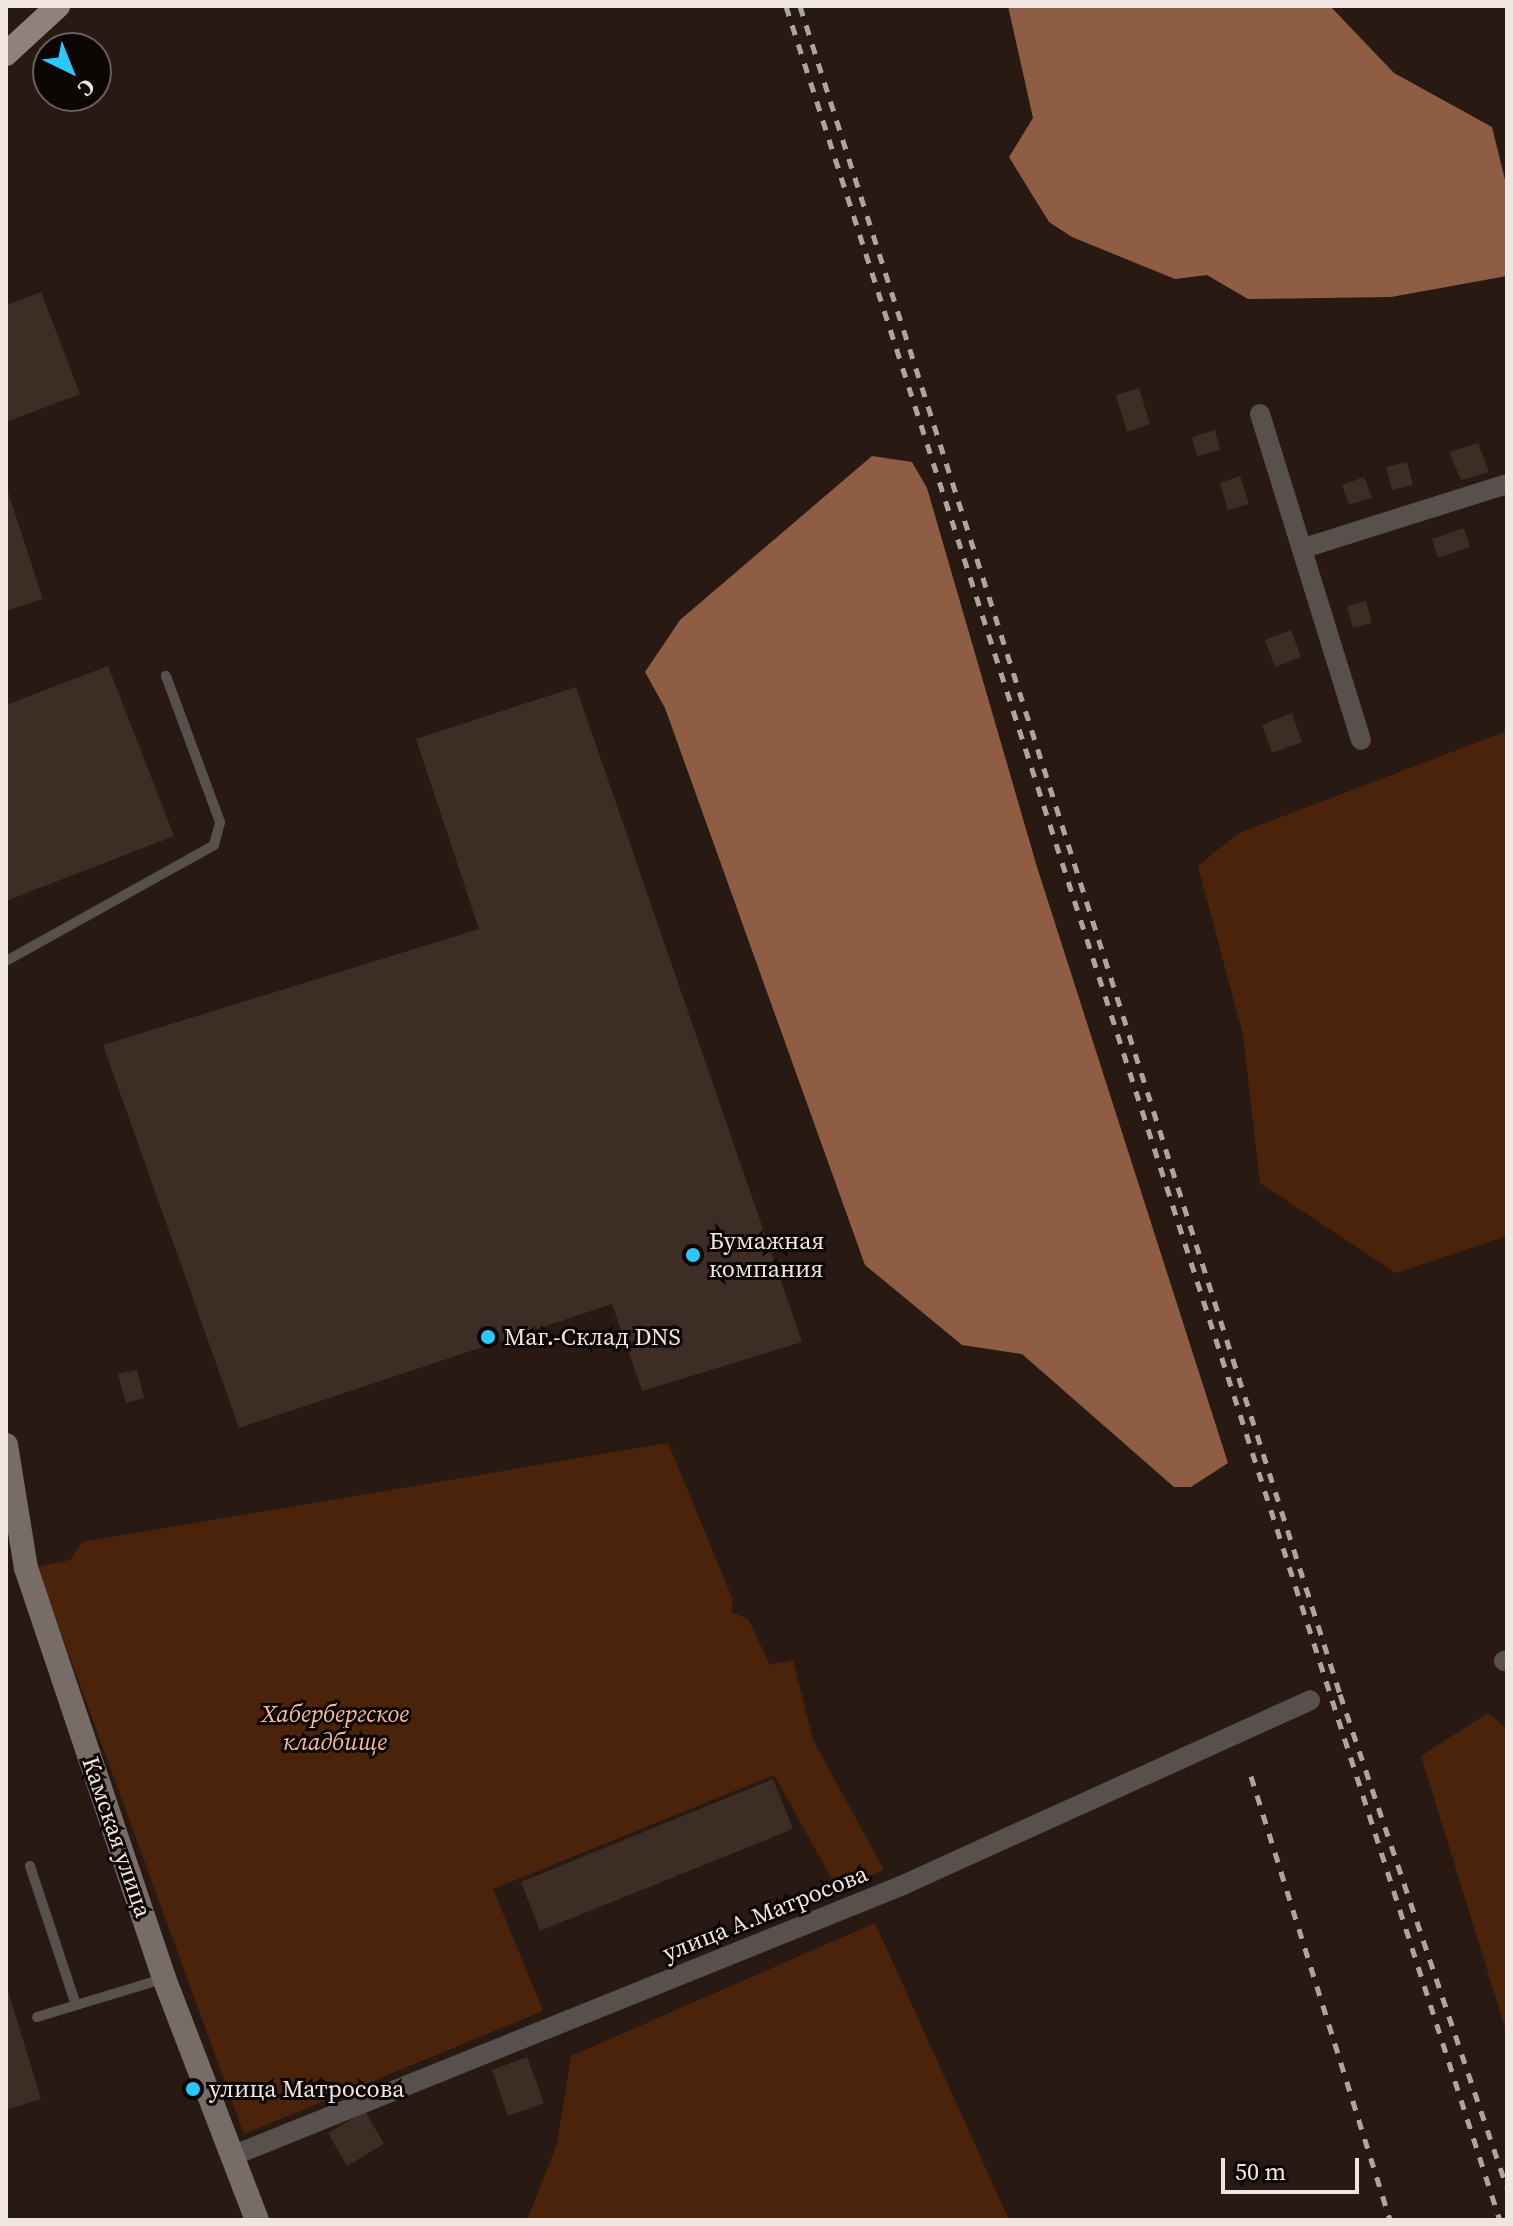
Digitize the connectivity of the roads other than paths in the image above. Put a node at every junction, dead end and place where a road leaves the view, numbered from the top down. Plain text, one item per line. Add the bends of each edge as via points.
1 (58, 6) edge
2 (6, 54) edge
3 (1260, 414) dead end
4 (1507, 484) edge
5 (1304, 548) junction
6 (166, 676) dead end
7 (1361, 740) dead end
8 (6, 961) edge
9 (6, 1445) edge
10 (1310, 1700) dead end
11 (30, 1866) dead end
12 (164, 1978) junction
13 (76, 2005) junction
14 (37, 2017) dead end
15 (232, 2156) junction
16 (257, 2220) edge

1 - 2 main road
3 - 5 street
4 - 5 street
5 - 7 street
6 - 8 lane via 220,822 214,845
9 - 12 main road, Камская улица via 26,1568
10 - 15 street, улица А.Матросова via 903,1885
11 - 13 lane
12 - 13 lane
12 - 15 main road, Камская улица
13 - 14 lane
15 - 16 main road, Камская улица

